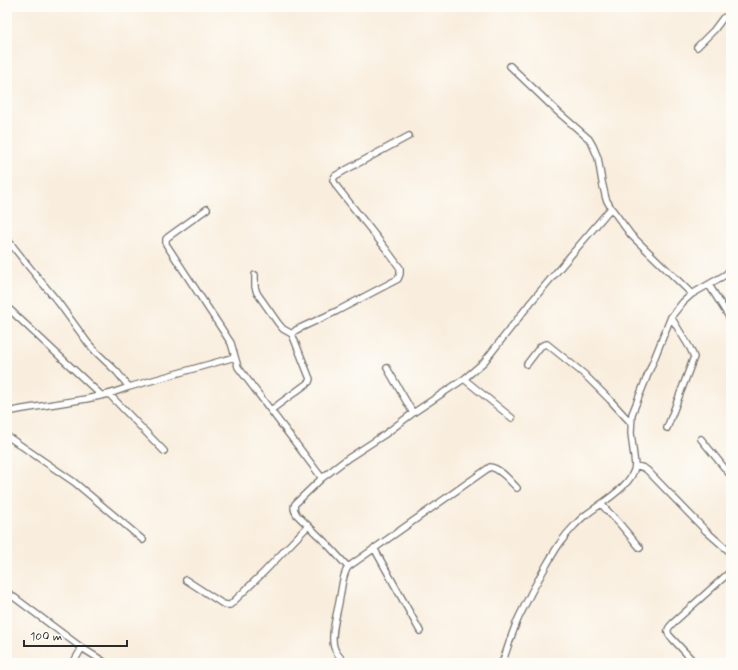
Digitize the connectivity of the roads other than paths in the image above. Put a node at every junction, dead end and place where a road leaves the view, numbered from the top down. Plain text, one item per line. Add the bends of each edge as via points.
1 (731, 19) edge
2 (697, 47) dead end
3 (510, 66) dead end
4 (408, 136) dead end
5 (610, 208) junction
6 (207, 209) dead end
7 (7, 239) edge
8 (731, 269) edge
9 (255, 275) dead end
10 (709, 285) junction
11 (692, 294) junction
12 (7, 307) edge
13 (671, 317) junction
14 (731, 320) edge
15 (292, 334) junction
16 (235, 357) junction
17 (527, 364) dead end
18 (387, 368) dead end
19 (464, 379) junction
20 (129, 387) junction
21 (109, 394) junction
22 (101, 395) junction
23 (271, 410) junction
24 (7, 412) edge
25 (413, 413) junction
26 (512, 418) dead end
27 (631, 424) junction
28 (667, 428) dead end
29 (7, 436) edge
30 (701, 439) dead end
31 (164, 451) dead end
32 (636, 466) junction
33 (731, 476) edge
34 (322, 478) junction
35 (517, 488) dead end
36 (601, 504) junction
37 (308, 526) junction
38 (143, 540) dead end
39 (374, 548) junction
40 (640, 548) dead end
41 (731, 553) edge
42 (348, 567) junction
43 (731, 571) edge
44 (186, 580) dead end
45 (7, 592) edge
46 (420, 631) dead end
47 (82, 648) junction
48 (73, 663) edge
49 (106, 663) edge
50 (345, 663) edge
51 (502, 663) edge
52 (695, 663) edge

1 - 2 street via 727,16 722,18
3 - 5 street via 589,139 598,158
4 - 15 street via 335,176 333,180 400,268 398,279
5 - 11 street via 631,235
5 - 19 street via 484,362
6 - 16 street via 168,236 165,242 230,343
7 - 20 street via 88,343
8 - 10 street
9 - 15 street via 257,293 278,324
10 - 11 street
10 - 14 street
11 - 13 street
12 - 22 street
13 - 27 street via 632,414
13 - 28 street via 694,357
15 - 23 street via 310,380
16 - 20 street
16 - 23 street via 238,367
17 - 27 street via 540,347 547,344 584,374
18 - 25 street
19 - 25 street
19 - 26 street
20 - 21 street
21 - 22 street
21 - 31 street
22 - 24 street
23 - 34 street
25 - 34 street
27 - 32 street
29 - 38 street via 74,482
30 - 33 street
32 - 36 street via 626,483
32 - 41 street via 647,470
34 - 37 street via 294,507 297,515
35 - 39 street via 499,471 490,467
36 - 40 street
36 - 51 street via 586,514 563,538 519,618
37 - 42 street
37 - 44 street via 230,605 223,604
39 - 42 street
39 - 46 street
42 - 50 street via 344,573 333,644
43 - 52 street via 668,630 669,635
45 - 47 street
47 - 48 street
47 - 49 street

